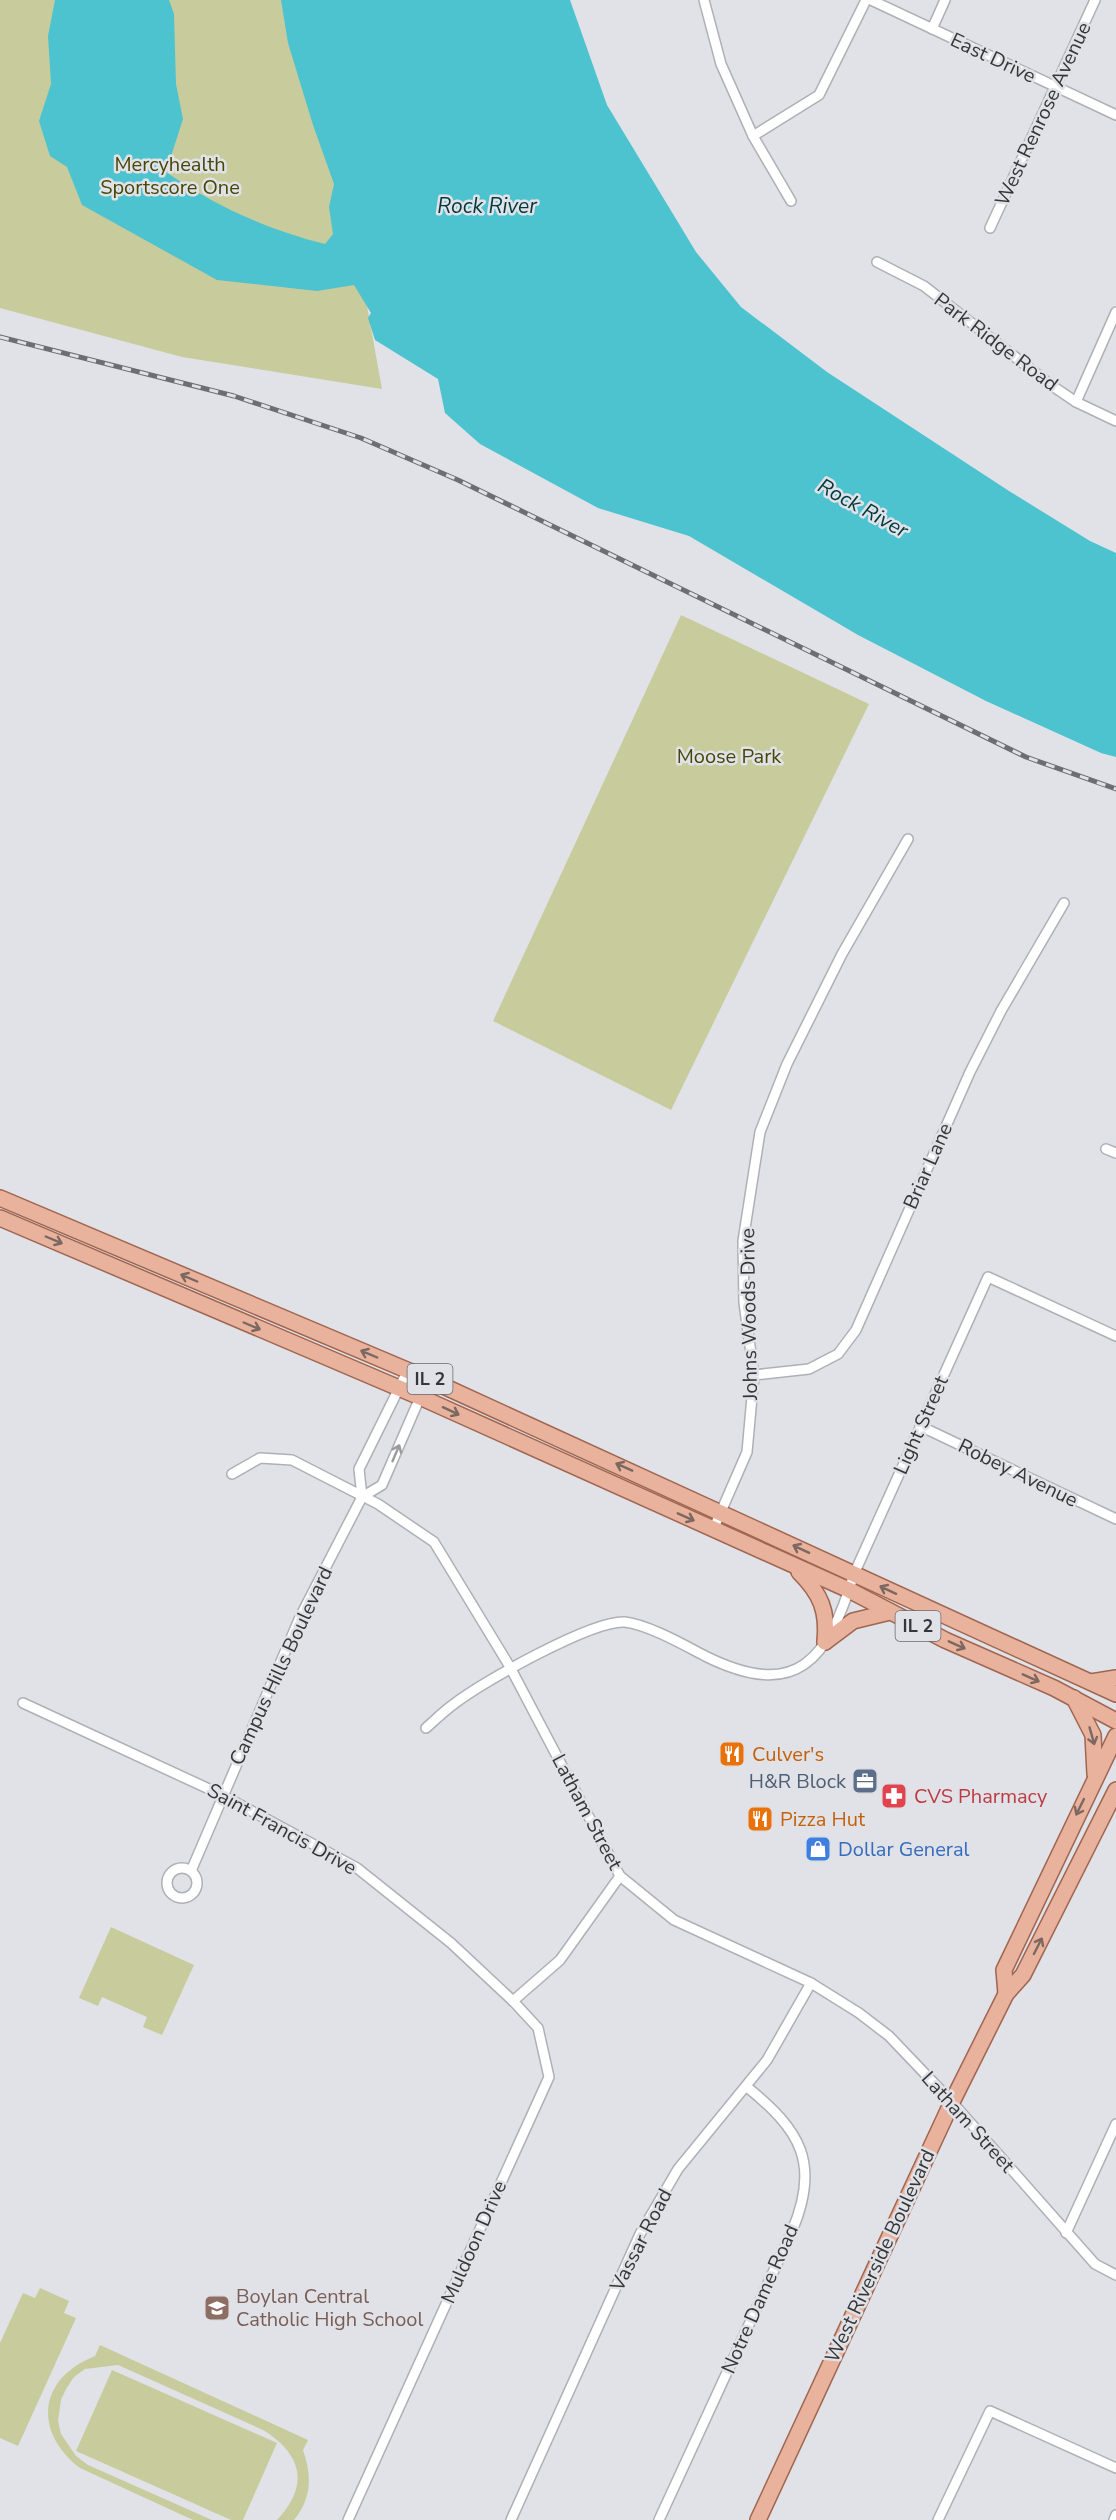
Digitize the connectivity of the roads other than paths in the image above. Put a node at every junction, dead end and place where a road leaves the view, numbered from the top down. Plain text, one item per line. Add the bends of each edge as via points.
1 (704, 0) edge
2 (868, 0) edge
3 (945, 0) edge
4 (1095, 0) edge
5 (932, 29) junction
6 (1055, 87) junction
7 (1116, 115) edge
8 (753, 136) junction
9 (790, 201) dead end
10 (990, 228) dead end
11 (877, 262) dead end
12 (1116, 312) edge
13 (1076, 402) junction
14 (1116, 421) edge
15 (908, 839) dead end
16 (1064, 903) dead end
17 (1107, 1149) dead end
18 (1116, 1153) edge
19 (0, 1198) edge
20 (0, 1218) edge
21 (1116, 1336) edge
22 (408, 1370) junction
23 (754, 1375) junction
24 (428, 1379) junction
25 (399, 1388) junction
26 (420, 1397) junction
27 (920, 1426) junction
28 (232, 1474) dead end
29 (362, 1497) junction
30 (720, 1511) junction
31 (1116, 1520) edge
32 (713, 1530) junction
33 (793, 1566) junction
34 (854, 1574) junction
35 (849, 1590) junction
36 (890, 1612) junction
37 (825, 1642) junction
38 (510, 1667) junction
39 (1116, 1678) edge
40 (1091, 1682) junction
41 (1116, 1694) edge
42 (1074, 1698) junction
43 (23, 1703) dead end
44 (1116, 1721) edge
45 (426, 1728) dead end
46 (1116, 1736) edge
47 (1095, 1778) junction
48 (1116, 1790) edge
49 (222, 1795) junction
50 (191, 1870) dead end
51 (620, 1876) junction
52 (811, 1983) junction
53 (1006, 1994) junction
54 (513, 2001) junction
55 (747, 2087) junction
56 (952, 2102) junction
57 (1116, 2124) edge
58 (1066, 2233) junction
59 (1116, 2275) edge
60 (1116, 2468) edge
61 (1116, 2515) edge
62 (762, 2518) edge
63 (348, 2520) edge
64 (511, 2520) edge
65 (659, 2520) edge
66 (938, 2520) edge
67 (1114, 2520) edge

1 - 8 street via 721,64
2 - 5 street, East Drive
2 - 8 street via 819,95
3 - 5 street
4 - 6 street, West Renrose Avenue
5 - 6 street, East Drive
6 - 7 street, East Drive
6 - 10 street, West Renrose Avenue
8 - 9 street
11 - 13 street, Park Ridge Road via 924,286
12 - 13 street
13 - 14 street, Park Ridge Road
15 - 23 street, Johns Woods Drive via 842,954 787,1064 760,1132 743,1242 744,1303
16 - 23 street, Briar Lane via 970,1072 856,1330 838,1354 809,1369
17 - 18 street
22 -> 19 main road, IL 2
20 -> 25 main road, IL 2
21 - 27 street, Light Street via 988,1277
22 - 24 main road, IL 2
22 - 25 street
23 - 30 street, Johns Woods Drive via 747,1452
24 - 26 street, Campus Hills Boulevard
30 -> 24 main road, IL 2
25 - 26 main road, IL 2
25 - 29 street via 359,1469
29 -> 26 street, Campus Hills Boulevard via 382,1485
26 -> 32 main road, IL 2
27 - 31 street, Robey Avenue
27 - 34 street, Light Street
28 - 29 street, Latham Street via 260,1458 292,1461
29 - 38 street, Latham Street via 434,1542
29 - 49 street, Campus Hills Boulevard via 300,1617
30 - 32 street, Johns Woods Drive
34 -> 30 main road, IL 2
32 - 33 main road, IL 2
33 - 35 main road, IL 2
33 - 37 main road via 818,1592 826,1618
34 - 35 street, Light Street
40 -> 34 main road, IL 2
35 - 36 main road, IL 2
35 - 37 street, Light Street
36 - 37 main road via 853,1621
36 -> 42 main road, IL 2
37 - 38 street, Light Street via 798,1670 756,1674 625,1622 598,1627
38 - 45 street, Light Street via 453,1704
38 - 51 street, Latham Street
39 - 40 main road
40 - 41 main road, IL 2
42 - 44 main road, IL 2
42 -> 47 main road via 1093,1735
43 - 49 street, Saint Francis Drive
46 - 47 main road, West Riverside Boulevard
47 -> 53 main road, West Riverside Boulevard via 1004,1970
53 -> 48 main road, West Riverside Boulevard via 1023,1976
49 - 50 street, Campus Hills Boulevard
49 - 54 street, Saint Francis Drive via 357,1868 452,1943
51 - 52 street, Latham Street via 674,1920
51 - 54 street via 560,1960
52 - 55 street, Vassar Road
52 - 56 street, Latham Street via 889,2036
53 - 56 main road, West Riverside Boulevard
54 - 63 street, Muldoon Drive via 538,2028 549,2077
55 - 64 street, Vassar Road via 678,2169 640,2234
55 - 65 street, Notre Dame Road via 776,2110 798,2142 805,2178 803,2196 792,2231
56 - 58 street, Latham Street
56 - 62 main road, West Riverside Boulevard
57 - 58 street
58 - 59 street, Latham Street via 1095,2265
60 - 66 street via 990,2411
61 - 67 street

